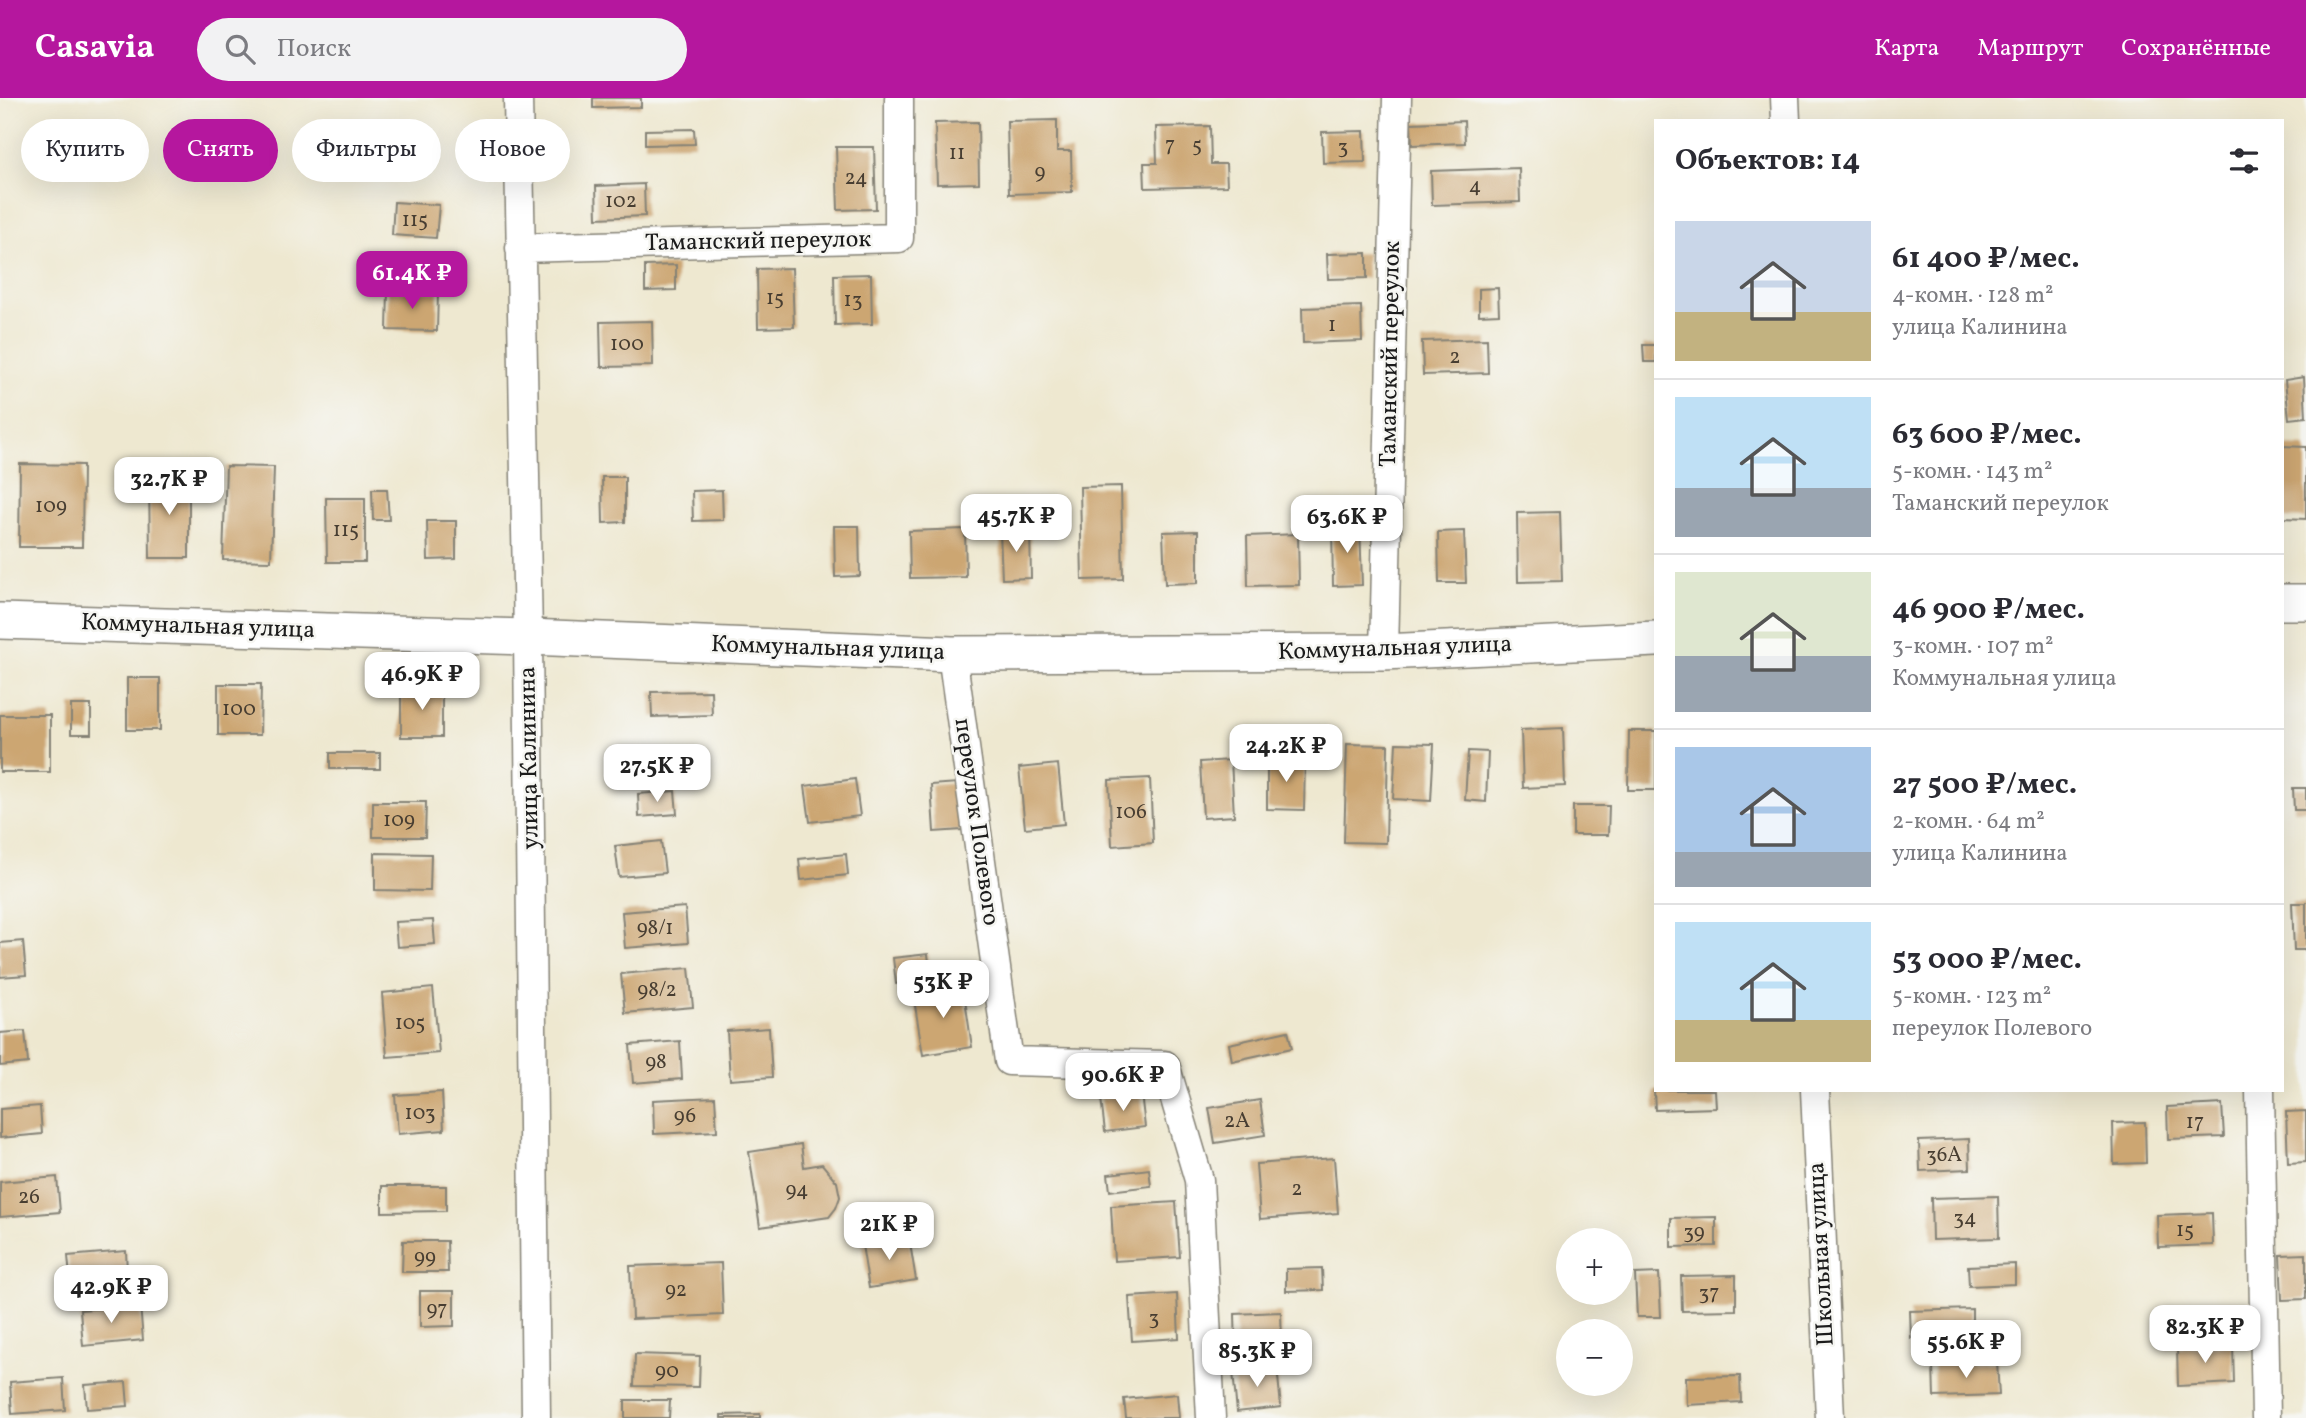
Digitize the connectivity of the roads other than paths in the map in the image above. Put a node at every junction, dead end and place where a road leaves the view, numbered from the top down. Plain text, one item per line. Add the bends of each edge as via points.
1 (518, 98) edge
2 (899, 98) edge
3 (1397, 98) edge
4 (1785, 98) edge
5 (1786, 119) edge
6 (520, 248) junction
7 (2284, 602) edge
8 (2306, 602) edge
9 (0, 621) edge
10 (528, 637) junction
11 (1654, 639) edge
12 (1384, 652) junction
13 (952, 654) junction
14 (1815, 1092) edge
15 (2260, 1092) edge
16 (536, 1418) edge
17 (1210, 1418) edge
18 (1830, 1418) edge
19 (2266, 1418) edge

1 - 6 street, улица Калинина
2 - 6 street, Таманский переулок via 899,238
3 - 12 street, Таманский переулок
4 - 5 street
6 - 10 street, улица Калинина
7 - 8 street
9 - 10 street, Коммунальная улица
10 - 13 street, Коммунальная улица
10 - 16 street, улица Калинина
11 - 12 street, Коммунальная улица
12 - 13 street, Коммунальная улица
13 - 17 street, переулок Полевого via 1009,1061 1165,1065 1199,1181
14 - 18 street, Школьная улица
15 - 19 street

